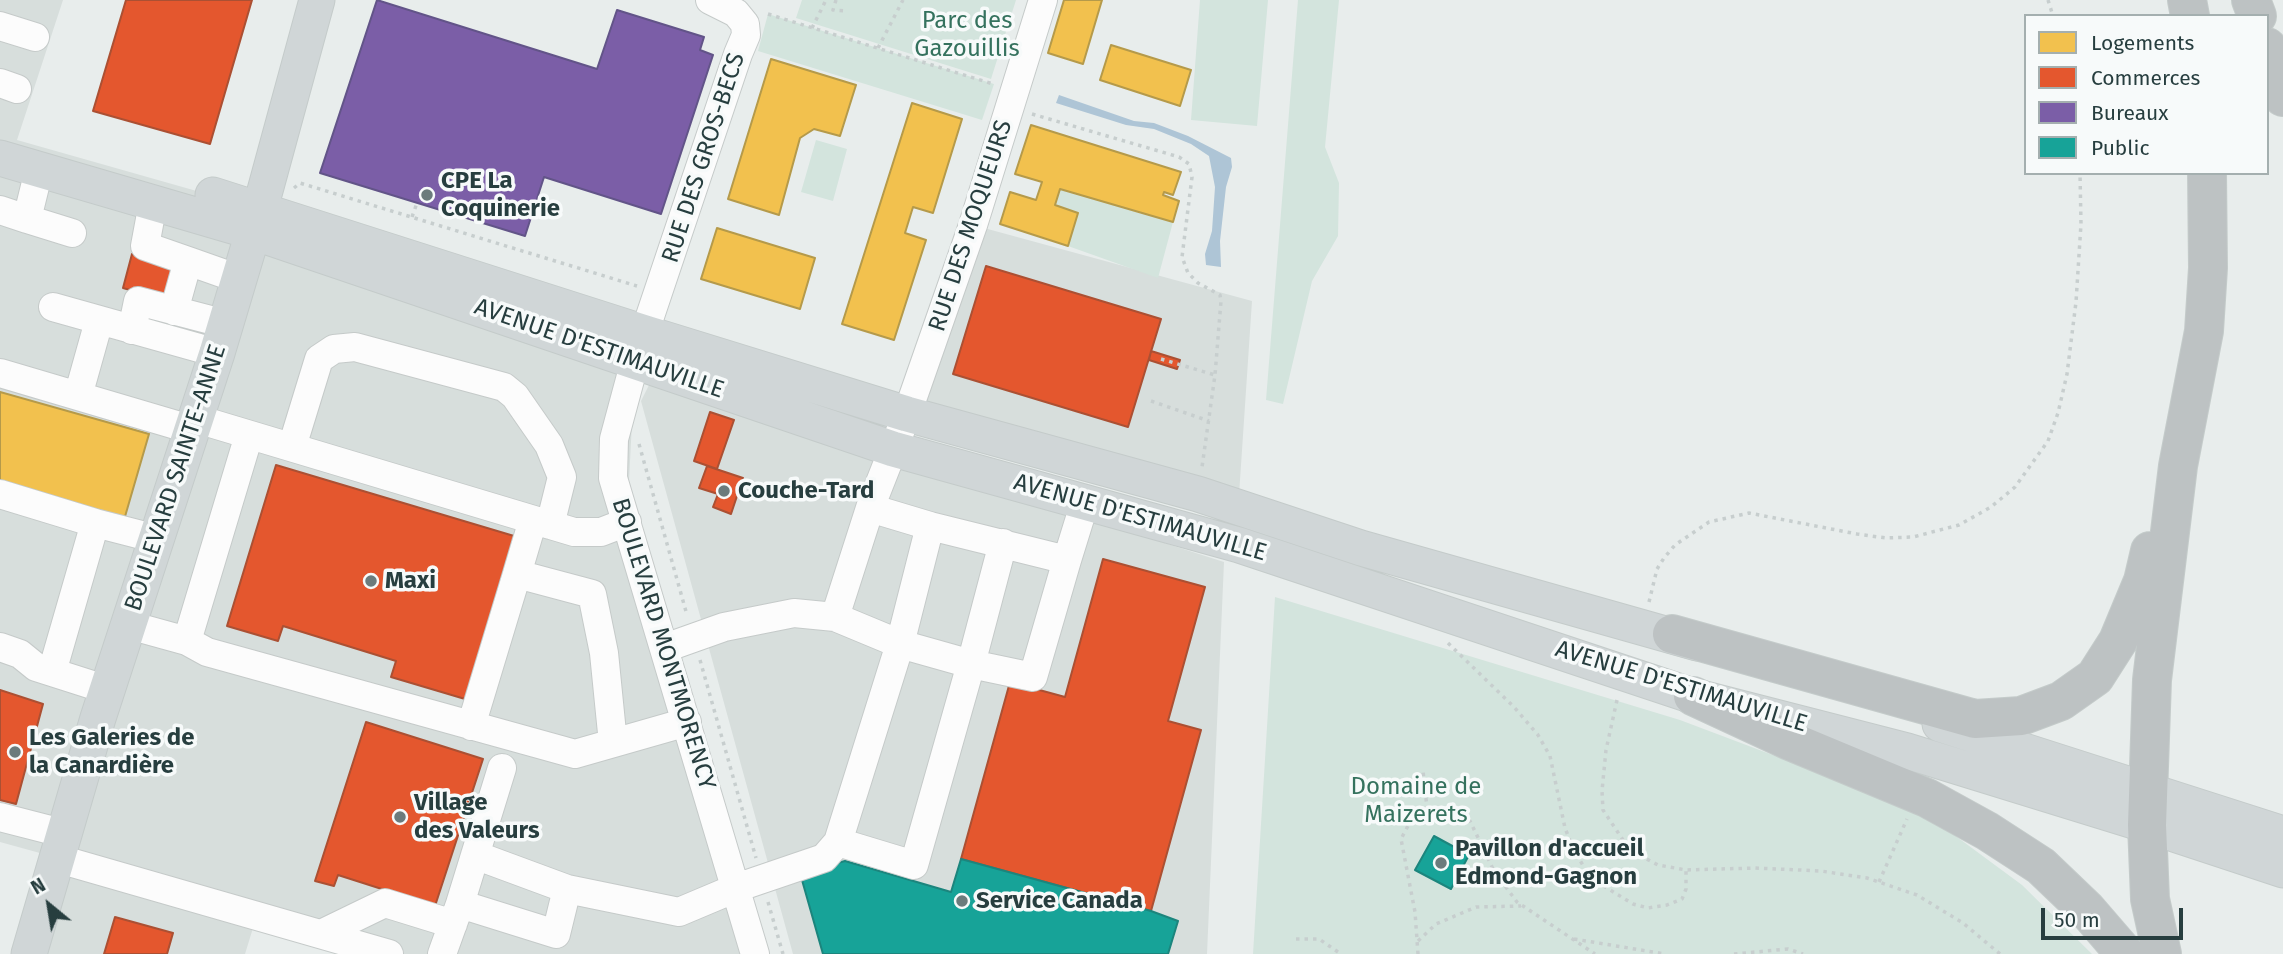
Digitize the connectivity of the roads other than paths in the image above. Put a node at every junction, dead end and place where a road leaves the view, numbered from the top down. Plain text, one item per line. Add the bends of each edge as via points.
1 (317, 0) edge
2 (710, 0) edge
3 (1042, 0) edge
4 (0, 26) edge
5 (35, 37) dead end
6 (2269, 53) edge
7 (2283, 97) edge
8 (0, 135) edge
9 (0, 158) edge
10 (39, 170) junction
11 (2207, 175) edge
12 (153, 203) junction
13 (0, 210) edge
14 (27, 219) junction
15 (257, 220) junction
16 (72, 233) dead end
17 (188, 261) junction
18 (239, 279) junction
19 (53, 307) dead end
20 (174, 311) junction
21 (99, 321) junction
22 (132, 330) junction
23 (221, 339) junction
24 (640, 347) junction
25 (0, 373) edge
26 (78, 396) junction
27 (907, 414) junction
28 (195, 425) junction
29 (249, 435) junction
30 (292, 447) junction
31 (893, 449) junction
32 (2178, 466) junction
33 (0, 494) edge
34 (1085, 502) junction
35 (870, 508) junction
36 (541, 522) junction
37 (627, 522) junction
38 (94, 523) junction
39 (930, 526) junction
40 (158, 539) junction
41 (1003, 543) junction
42 (1067, 560) junction
43 (517, 574) junction
44 (835, 617) junction
45 (129, 625) junction
46 (1672, 634) junction
47 (187, 641) junction
48 (900, 644) junction
49 (0, 647) edge
50 (665, 648) junction
51 (971, 664) junction
52 (52, 673) junction
53 (108, 690) junction
54 (1693, 696) junction
55 (687, 722) junction
56 (471, 726) junction
57 (613, 743) junction
58 (502, 768) dead end
59 (2148, 808) junction
60 (0, 817) edge
61 (2283, 834) edge
62 (838, 842) junction
63 (62, 846) junction
64 (475, 855) junction
65 (2283, 870) edge
66 (736, 888) junction
67 (567, 889) junction
68 (456, 914) junction
69 (321, 934) junction
70 (29, 954) edge
71 (389, 954) edge
72 (442, 954) edge
73 (755, 954) edge
74 (2125, 954) edge
75 (2162, 954) edge

1 - 15 main road, BOULEVARD SAINTE-ANNE
2 - 24 street, RUE DES GROS-BECS via 741,18 746,35
3 - 27 street, RUE DES MOQUEURS via 973,225
4 - 5 street
6 - 7 highway
8 - 15 main road, AVENUE D'ESTIMAUVILLE
9 - 10 main road, AVENUE D'ESTIMAUVILLE
10 - 12 main road, AVENUE D'ESTIMAUVILLE
10 - 14 street
11 - 32 highway via 2204,331
12 - 15 main road, AVENUE D'ESTIMAUVILLE
12 - 17 street via 145,246
13 - 14 street
14 - 16 street
15 - 18 main road, BOULEVARD SAINTE-ANNE
15 - 24 main road, AVENUE D'ESTIMAUVILLE
17 - 18 street
17 - 20 street
18 - 23 main road, BOULEVARD SAINTE-ANNE
19 - 21 street
20 - 22 street via 138,302
20 - 23 street
21 - 22 street
21 - 26 street
22 - 23 street
23 - 28 main road, BOULEVARD SAINTE-ANNE
24 - 27 main road, AVENUE D'ESTIMAUVILLE
24 - 31 main road, AVENUE D'ESTIMAUVILLE
24 - 37 street, BOULEVARD MONTMORENCY via 614,439 613,478
25 - 26 street
26 - 28 street
27 - 31 street, RUE DES MOQUEURS
27 - 46 main road, AVENUE D'ESTIMAUVILLE via 1198,494 1361,548
28 - 29 street
28 - 40 main road, BOULEVARD SAINTE-ANNE
29 - 30 street
29 - 47 street
30 - 36 street
30 - 36 street via 319,359 334,349 355,347 504,387 549,445 562,477
31 - 34 main road, AVENUE D'ESTIMAUVILLE
31 - 35 street, RUE DES MOQUEURS
32 - 46 highway via 2143,581 2118,641 2095,677 2061,701 2021,716 1975,719
32 - 59 highway via 2152,680
33 - 38 street
34 - 42 street
34 - 54 main road, AVENUE D'ESTIMAUVILLE via 1239,545
35 - 39 street
35 - 44 street, RUE DES MOQUEURS
36 - 37 street via 574,532 601,531
36 - 43 street
37 - 50 street, BOULEVARD MONTMORENCY
38 - 40 street
38 - 52 street
39 - 41 street
39 - 48 street
40 - 45 main road, BOULEVARD SAINTE-ANNE
41 - 42 street
41 - 51 street
42 - 51 street via 1033,677
43 - 56 street
43 - 57 street via 592,594 604,653
44 - 48 street
44 - 50 street via 794,613 724,627
45 - 47 street
45 - 53 main road, BOULEVARD SAINTE-ANNE
46 - 59 main road, AVENUE D'ESTIMAUVILLE
47 - 56 street via 208,652
48 - 51 street
48 - 62 street
49 - 52 street
50 - 55 street, BOULEVARD MONTMORENCY
51 - 62 street via 914,865
52 - 53 street
53 - 63 main road, BOULEVARD SAINTE-ANNE
54 - 59 main road, AVENUE D'ESTIMAUVILLE
54 - 74 highway via 1927,798 1987,831 2041,866
55 - 57 street
55 - 66 street, BOULEVARD MONTMORENCY
56 - 57 street via 575,754
58 - 64 street
59 - 61 main road, AVENUE D'ESTIMAUVILLE
59 - 65 main road, AVENUE D'ESTIMAUVILLE
59 - 75 highway via 2150,899
60 - 63 street
62 - 66 street via 824,858
63 - 69 street
63 - 70 main road, BOULEVARD SAINTE-ANNE
64 - 67 street
64 - 68 street
66 - 67 street via 680,912
66 - 73 street, BOULEVARD MONTMORENCY
67 - 68 street via 556,934
68 - 69 street via 385,904
68 - 72 street
69 - 71 street

